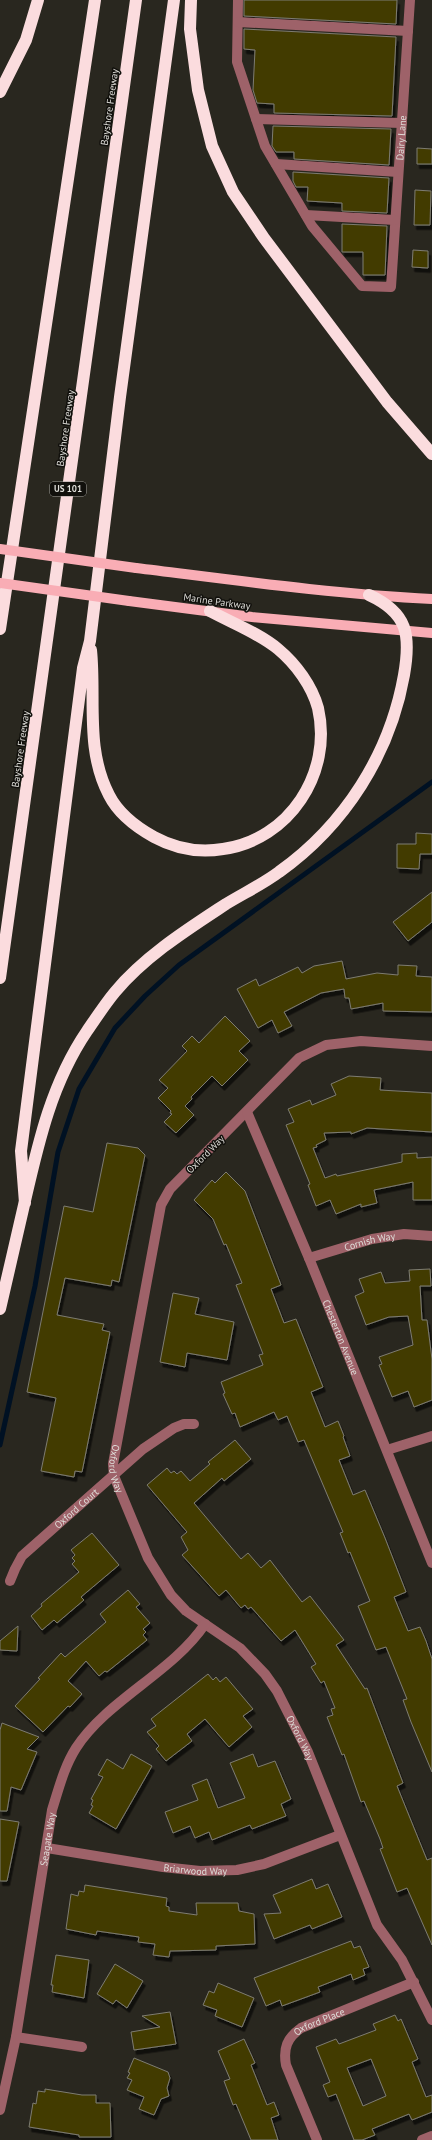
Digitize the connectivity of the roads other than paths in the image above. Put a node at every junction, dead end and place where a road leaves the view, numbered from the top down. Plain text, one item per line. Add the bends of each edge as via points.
1 (38, 0) edge
2 (95, 0) edge
3 (136, 0) edge
4 (174, 0) edge
5 (190, 0) edge
6 (238, 0) edge
7 (410, 0) edge
8 (238, 22) junction
9 (408, 31) junction
10 (0, 92) edge
11 (256, 118) junction
12 (402, 123) junction
13 (276, 164) junction
14 (398, 172) junction
15 (306, 215) junction
16 (395, 220) junction
17 (432, 454) edge
18 (0, 549) edge
19 (0, 583) edge
20 (369, 595) junction
21 (432, 599) edge
22 (210, 611) junction
23 (0, 629) edge
24 (407, 632) junction
25 (432, 633) edge
26 (90, 641) junction
27 (0, 978) edge
28 (432, 1046) edge
29 (247, 1112) junction
30 (24, 1203) junction
31 (432, 1236) edge
32 (309, 1258) junction
33 (0, 1309) edge
34 (194, 1424) dead end
35 (432, 1436) edge
36 (387, 1450) junction
37 (114, 1476) junction
38 (432, 1563) edge
39 (10, 1581) dead end
40 (205, 1624) junction
41 (340, 1835) junction
42 (46, 1848) junction
43 (414, 1982) junction
44 (432, 2020) edge
45 (16, 2037) junction
46 (82, 2048) dead end
47 (0, 2110) edge
48 (432, 2136) edge
49 (317, 2140) edge
50 (422, 2140) edge

1 - 10 highway via 26,40
2 - 23 highway
3 - 27 highway, Bayshore Freeway / US 101
4 - 26 highway
5 - 17 highway via 198,90 212,146 233,192 264,238 383,396
6 - 8 street
7 - 9 street, Dairy Lane
8 - 9 street
8 - 11 street via 237,62
9 - 12 street, Dairy Lane
11 - 12 street
11 - 13 street via 265,146
12 - 14 street, Dairy Lane
13 - 14 street
13 - 15 street
14 - 16 street, Dairy Lane
15 - 16 street
15 - 16 street, Dairy Lane via 312,226 362,286 391,287
18 - 20 main road, bridge via 267,585
19 - 22 main road, Marine Parkway, bridge
20 - 21 main road
20 - 24 highway via 393,610
22 - 24 main road, Marine Parkway
22 - 26 highway via 277,648 296,666 318,708 319,755 306,794 292,813 276,828 256,840 234,848 211,851 187,850 163,842 124,815 110,796 99,773 94,749
24 - 25 main road, Marine Parkway
24 - 30 highway via 407,660 396,712 377,758 363,783 331,826 290,863 177,938 134,972 116,991 85,1034 58,1083 40,1135
26 - 30 highway via 82,676 20,1152
28 - 29 street, Oxford Way via 361,1041 326,1045 299,1058
29 - 32 street, Chesterton Avenue
29 - 37 street, Oxford Way via 170,1190 161,1205 113,1452
30 - 33 highway
31 - 32 street, Cornish Way via 404,1234 372,1239
32 - 36 street, Chesterton Avenue
34 - 37 street, Oxford Court via 174,1428 143,1449
35 - 36 street
36 - 38 street, Chesterton Avenue
37 - 39 street, Oxford Court via 22,1556
37 - 40 street, Oxford Way via 158,1577 170,1595 186,1611
40 - 41 street, Oxford Way via 240,1648 277,1691 308,1752
40 - 42 street, Seagate Way via 191,1642 94,1726 77,1748 63,1774 52,1810
41 - 42 street, Briarwood Way via 264,1864 238,1870 200,1871 163,1867
41 - 43 street, Oxford Way via 377,1925
42 - 45 street, Seagate Way
43 - 44 street
43 - 49 street, Oxford Place via 301,2028 292,2034 287,2042 284,2054 286,2065
45 - 46 street
45 - 47 street, Seagate Way
48 - 50 street

